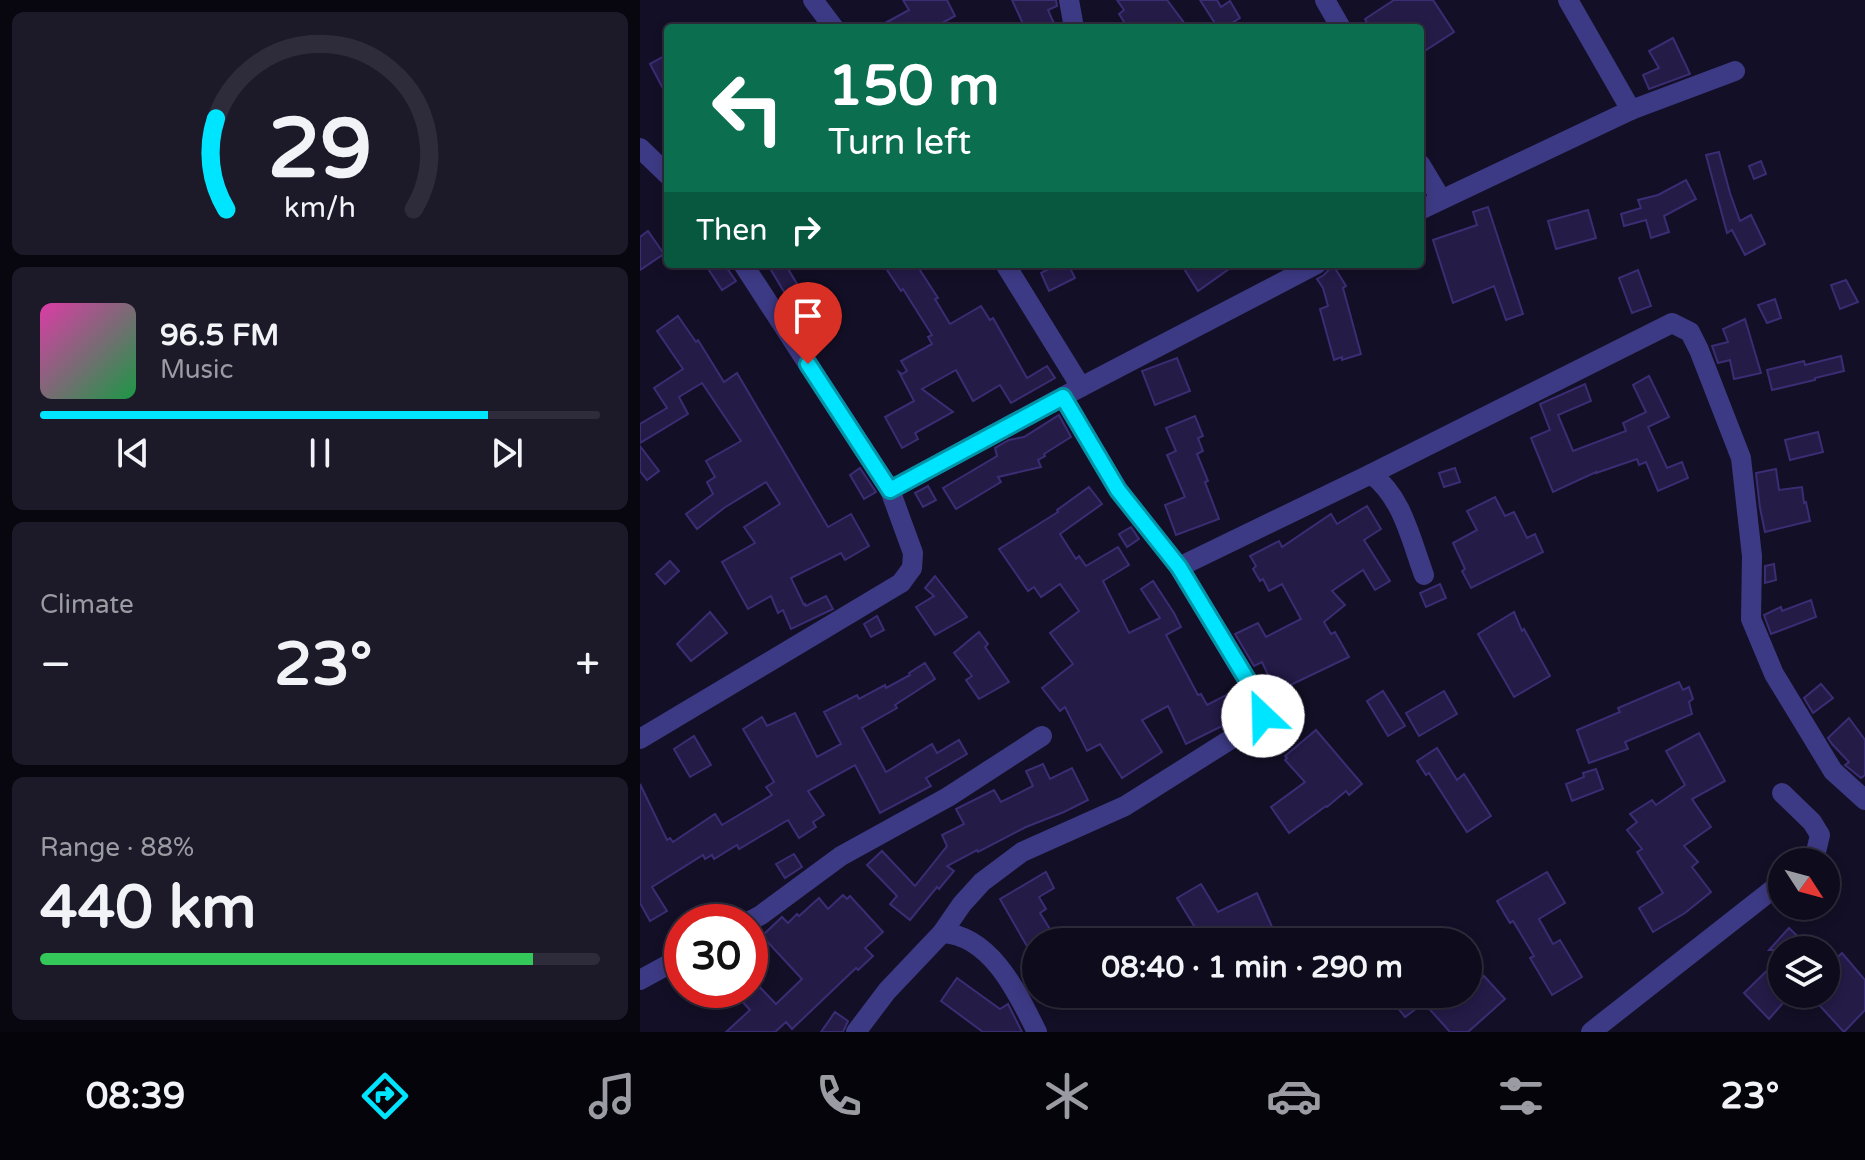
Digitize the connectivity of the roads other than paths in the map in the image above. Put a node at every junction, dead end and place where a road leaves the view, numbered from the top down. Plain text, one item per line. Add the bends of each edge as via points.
1 (813, 0) edge
2 (1069, 0) edge
3 (1325, 0) edge
4 (1568, 0) edge
5 (831, 24) edge
6 (1073, 24) edge
7 (1339, 24) edge
8 (1735, 71) dead end
9 (1631, 110) junction
10 (640, 148) edge
11 (664, 171) edge
12 (1424, 171) edge
13 (1441, 199) junction
14 (1424, 208) edge
15 (746, 268) edge
16 (1007, 268) edge
17 (1302, 268) edge
18 (1072, 392) junction
19 (1371, 474) junction
20 (890, 490) junction
21 (1179, 567) junction
22 (1424, 575) dead end
23 (1042, 736) dead end
24 (640, 739) edge
25 (1782, 793) dead end
26 (1865, 800) edge
27 (1817, 848) edge
28 (1768, 893) edge
29 (768, 910) edge
30 (942, 933) junction
31 (664, 967) edge
32 (640, 980) edge
33 (856, 1032) edge
34 (1037, 1032) edge
35 (1591, 1032) edge

1 - 5 street
2 - 6 street
3 - 7 street
4 - 9 street
8 - 9 street
9 - 13 street
10 - 11 street
12 - 13 street
13 - 14 street
15 - 20 street
16 - 18 street
17 - 18 street
18 - 20 street
18 - 21 street via 1118,490
19 - 21 street
19 - 22 street via 1397,503
19 - 26 street via 1672,323 1690,332 1741,458 1752,556 1751,619 1774,674 1833,771
20 - 24 street via 913,553 912,568 901,583
21 - 30 street via 1263,706 1263,716 1125,806 1022,852 982,882
23 - 29 street via 948,797 841,856
25 - 27 street via 1812,822 1820,835
28 - 35 street
30 - 33 street
30 - 34 street via 963,936 995,962
31 - 32 street

